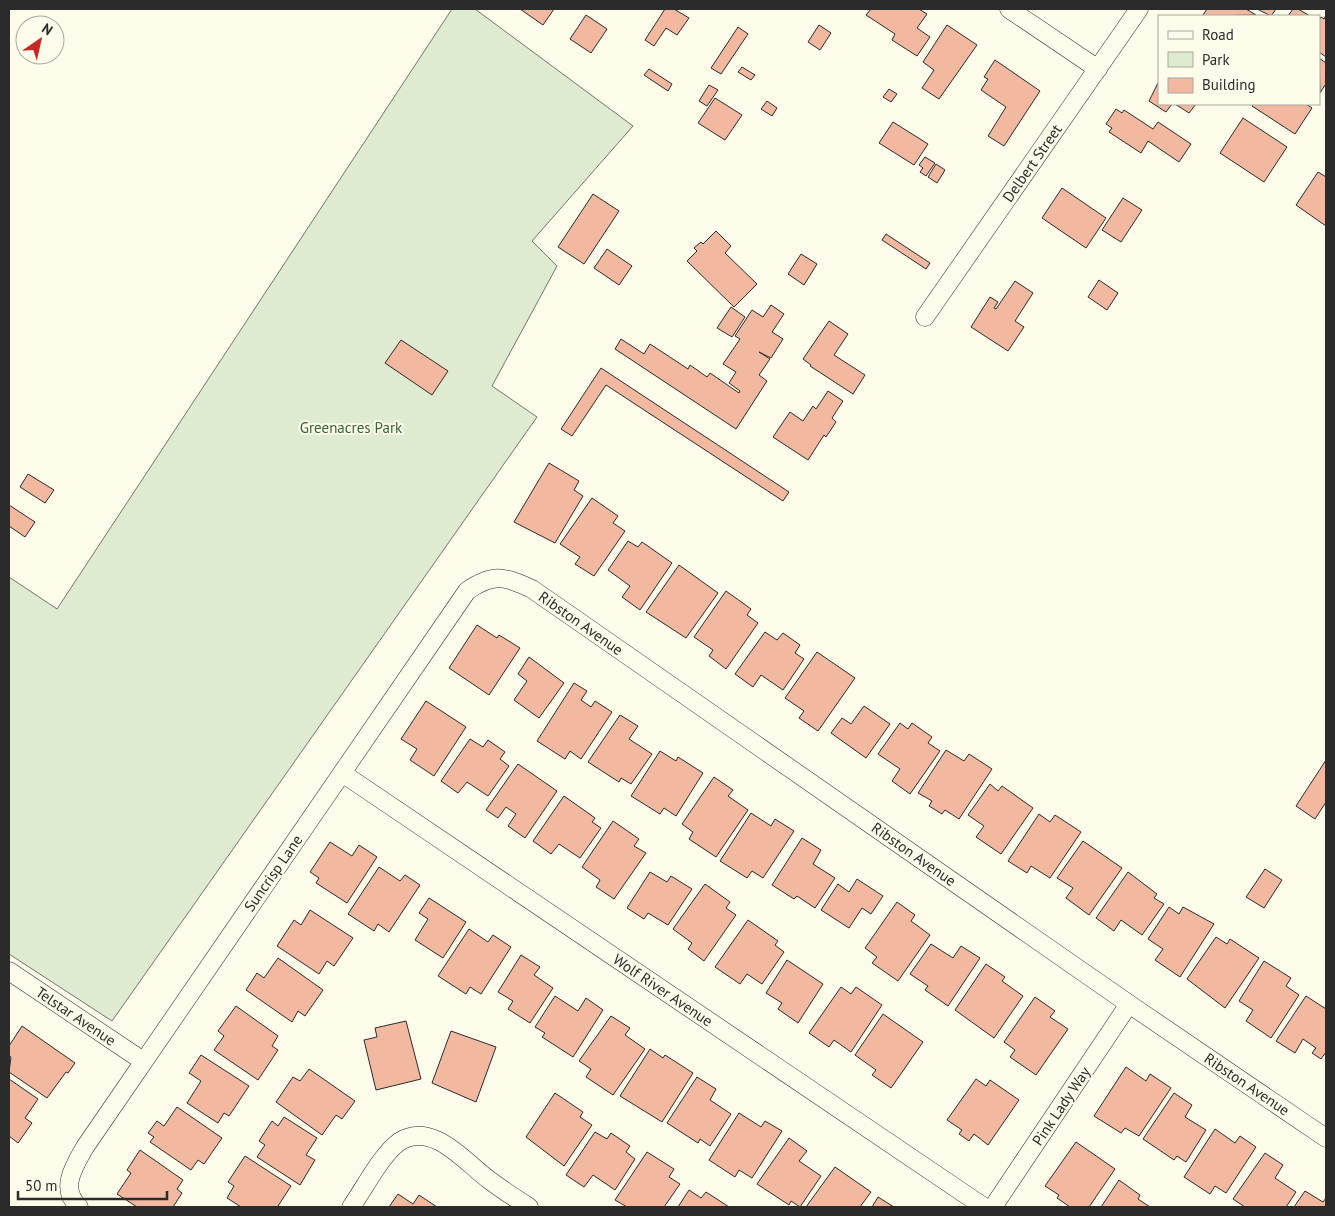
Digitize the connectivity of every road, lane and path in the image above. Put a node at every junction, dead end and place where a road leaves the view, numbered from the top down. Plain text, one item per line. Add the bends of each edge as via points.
1 (1009, 9) edge
2 (1139, 9) edge
3 (1098, 69) junction
4 (925, 317) dead end
5 (498, 577) joint
6 (342, 773) junction
7 (9, 971) edge
8 (1129, 1004) junction
9 (143, 1061) junction
10 (1326, 1138) edge
11 (79, 1207) edge
12 (351, 1207) edge
13 (529, 1207) edge
14 (984, 1207) edge
15 (993, 1207) edge

1 - 3 street
2 - 3 street, Delbert Street
3 - 4 street, Delbert Street
5 - 6 street, Suncrisp Lane via 482,580 467,591
5 - 8 street, Ribston Avenue via 532,589
6 - 9 street, Suncrisp Lane
6 - 14 street, Wolf River Avenue
7 - 9 street, Telstar Avenue
8 - 10 street, Ribston Avenue
8 - 15 street, Pink Lady Way
9 - 11 street, Suncrisp Lane via 74,1167 68,1188 72,1201
12 - 13 street via 386,1155 400,1142 417,1137 432,1139 453,1149 487,1179

